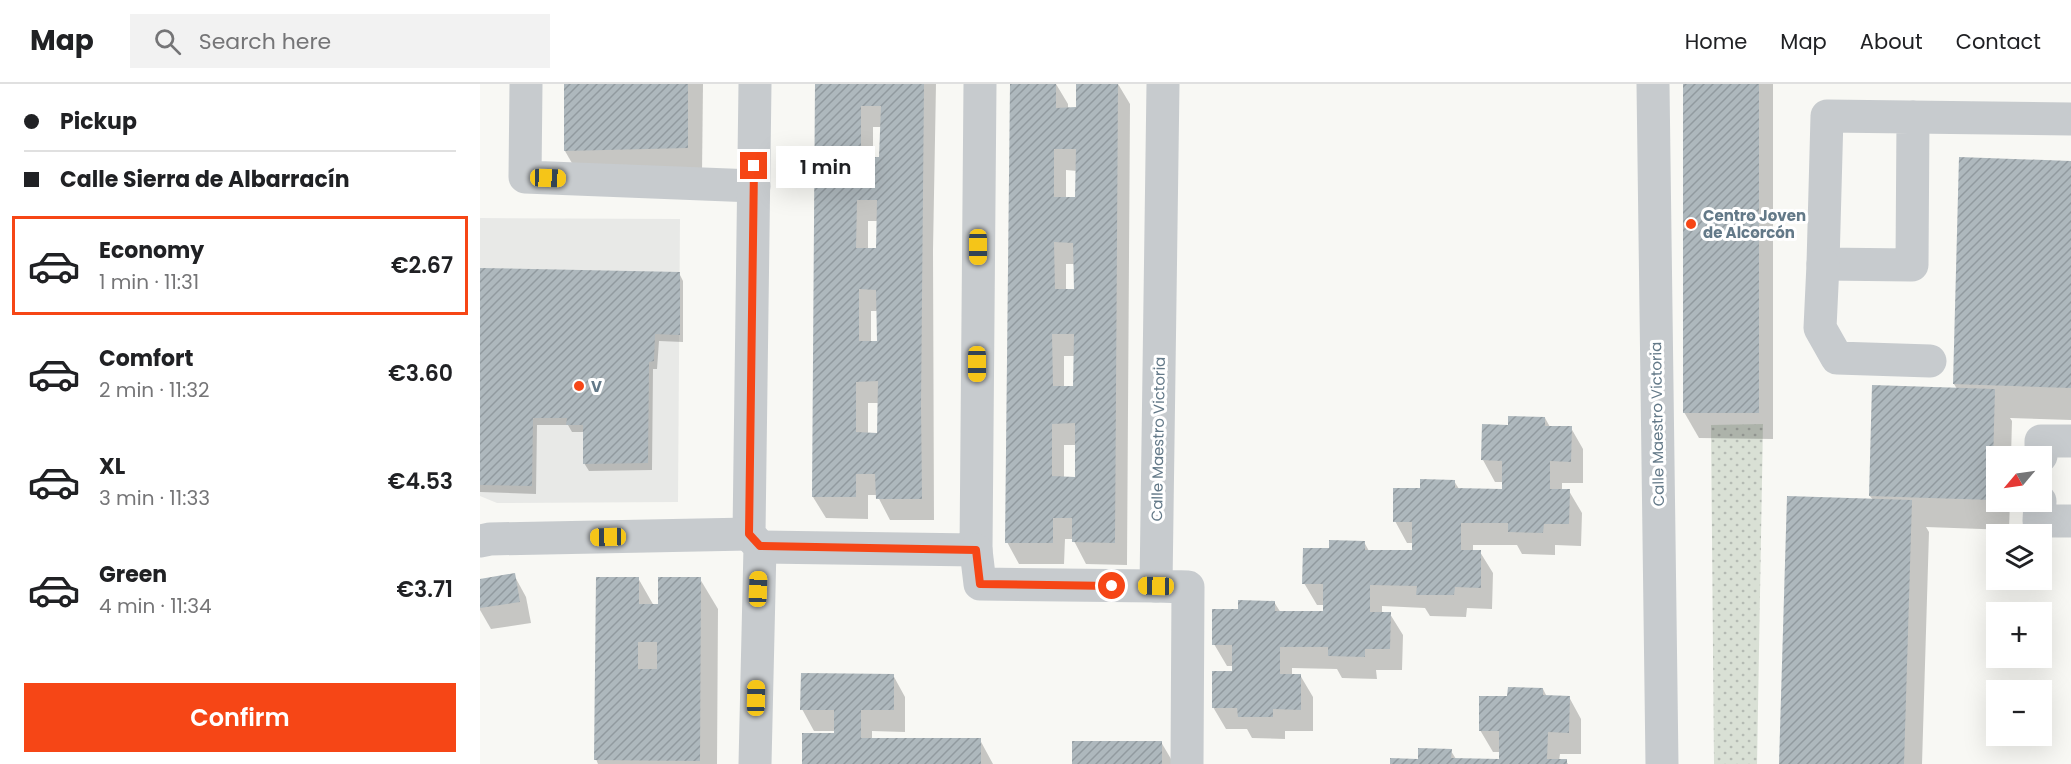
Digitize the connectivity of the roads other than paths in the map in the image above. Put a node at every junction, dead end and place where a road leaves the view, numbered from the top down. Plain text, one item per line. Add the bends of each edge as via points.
1 (526, 84) edge
2 (755, 84) edge
3 (980, 84) edge
4 (1163, 84) edge
5 (1653, 84) edge
6 (1913, 117) junction
7 (2071, 119) edge
8 (754, 186) junction
9 (1823, 264) junction
10 (1930, 362) dead end
11 (2071, 441) edge
12 (2041, 446) edge
13 (2042, 512) edge
14 (2071, 521) edge
15 (754, 540) junction
16 (480, 541) edge
17 (976, 550) junction
18 (1156, 586) junction
19 (755, 764) edge
20 (1188, 764) edge
21 (1662, 764) edge

1 - 8 street via 525,177
2 - 8 street
3 - 17 street
4 - 18 street, Calle Maestro Victoria
5 - 21 street, Calle Maestro Victoria
6 - 7 street
6 - 9 street via 1827,116
6 - 9 street via 1912,265
8 - 15 street
9 - 10 street via 1820,328 1837,358
11 - 12 street via 2041,441
13 - 14 street
15 - 16 street
15 - 17 street
15 - 19 street
17 - 18 street via 980,584
18 - 20 street via 1188,587

